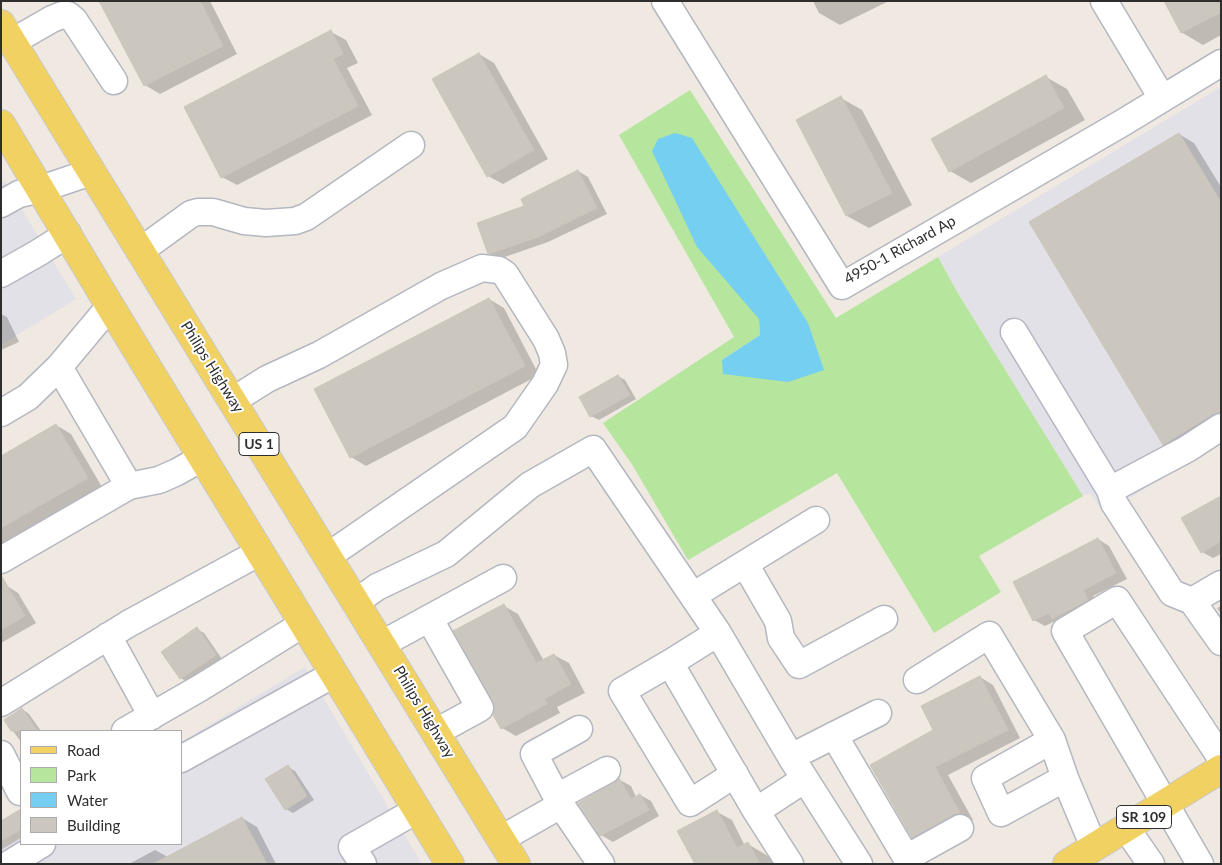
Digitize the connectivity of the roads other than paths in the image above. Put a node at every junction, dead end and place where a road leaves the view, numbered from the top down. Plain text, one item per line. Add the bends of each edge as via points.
1 (665, 1) edge
2 (1104, 1) edge
3 (7, 33) edge
4 (1221, 62) edge
5 (114, 81) dead end
6 (1162, 98) junction
7 (1, 124) edge
8 (411, 145) dead end
9 (91, 172) junction
10 (41, 189) junction
11 (1, 204) edge
12 (68, 234) junction
13 (140, 251) junction
14 (1, 274) edge
15 (110, 306) junction
16 (1014, 332) dead end
17 (59, 367) junction
18 (232, 401) junction
19 (1, 413) edge
20 (1221, 427) edge
21 (202, 458) junction
22 (129, 486) junction
23 (1110, 490) junction
24 (816, 520) dead end
25 (260, 552) junction
26 (328, 556) junction
27 (1, 560) edge
28 (745, 564) junction
29 (503, 578) dead end
30 (1221, 584) edge
31 (694, 595) junction
32 (1192, 601) junction
33 (356, 602) junction
34 (429, 618) junction
35 (884, 619) dead end
36 (303, 624) junction
37 (718, 633) junction
38 (108, 636) junction
39 (1221, 642) edge
40 (382, 644) junction
41 (670, 663) junction
42 (334, 674) junction
43 (917, 680) dead end
44 (1, 702) edge
45 (878, 713) dead end
46 (152, 716) junction
47 (579, 729) dead end
48 (127, 730) edge
49 (436, 732) junction
50 (834, 735) junction
51 (1052, 740) junction
52 (1, 754) edge
53 (791, 757) junction
54 (182, 758) edge
55 (1221, 758) edge
56 (607, 770) dead end
57 (1221, 770) edge
58 (735, 774) junction
59 (1065, 778) junction
60 (805, 779) junction
61 (14, 796) edge
62 (559, 801) junction
63 (1166, 803) junction
64 (417, 810) junction
65 (756, 811) junction
66 (960, 828) dead end
67 (1126, 828) junction
68 (501, 839) junction
69 (40, 845) edge
70 (1094, 848) junction
71 (908, 861) edge
72 (1068, 863) edge
73 (9, 864) edge
74 (363, 864) edge
75 (450, 864) edge
76 (516, 864) edge
77 (600, 864) edge
78 (790, 864) edge
79 (859, 864) edge
80 (1151, 864) edge
81 (1200, 864) edge

1 - 6 street, 4950-1 Richard Ap via 842,286
2 - 6 street
3 - 5 street via 31,32 52,18 68,15
3 - 9 main road, Philips Highway / US 1
4 - 6 street, 4950-1 Richard Ap
7 - 10 main road
8 - 13 street via 306,217 266,223 198,212
9 - 10 street
9 - 13 main road, Philips Highway / US 1
10 - 11 street via 19,194
10 - 12 main road
12 - 14 street
12 - 15 main road
13 - 18 main road, Philips Highway / US 1
15 - 17 street
15 - 21 main road
16 - 23 street
17 - 19 street via 28,397
17 - 22 street
18 - 26 main road, Philips Highway / US 1
18 - 26 street via 440,286 482,268 505,274 546,339 554,365 515,427
20 - 23 street
21 - 22 street via 158,480
21 - 25 main road
22 - 27 street
23 - 32 street via 1114,503 1172,593
24 - 28 street
25 - 36 main road
25 - 38 street
26 - 33 main road, Philips Highway / US 1
28 - 31 street
28 - 35 street via 778,621 781,638 799,665
29 - 34 street
30 - 32 street
31 - 33 street via 593,449 530,485 446,554 377,587
31 - 37 street
32 - 39 street
33 - 40 main road, Philips Highway / US 1
34 - 40 street
34 - 49 street via 480,708
36 - 42 main road
36 - 46 street
37 - 41 street
37 - 53 street
38 - 44 street
38 - 46 street
40 - 49 main road, Philips Highway / US 1
41 - 58 street
41 - 58 street via 622,691 690,803
42 - 54 street
42 - 64 main road
43 - 51 street via 989,635
45 - 50 street
46 - 48 street
47 - 62 street via 534,754
49 - 68 main road, Philips Highway / US 1
50 - 53 street
50 - 71 street
51 - 59 street
51 - 59 street via 985,778 1001,813
52 - 61 street
53 - 60 street
55 - 63 street via 1117,600 1065,631
56 - 62 street
57 - 63 main road, SR 109
58 - 65 street
59 - 70 street
60 - 65 street
60 - 79 street
62 - 68 street
62 - 77 street
63 - 67 main road, SR 109
63 - 81 street
64 - 74 street via 352,846
64 - 75 main road
65 - 78 street
66 - 71 street
67 - 70 main road, SR 109
67 - 80 street
68 - 76 main road, Philips Highway / US 1
69 - 73 street
70 - 72 main road, SR 109

